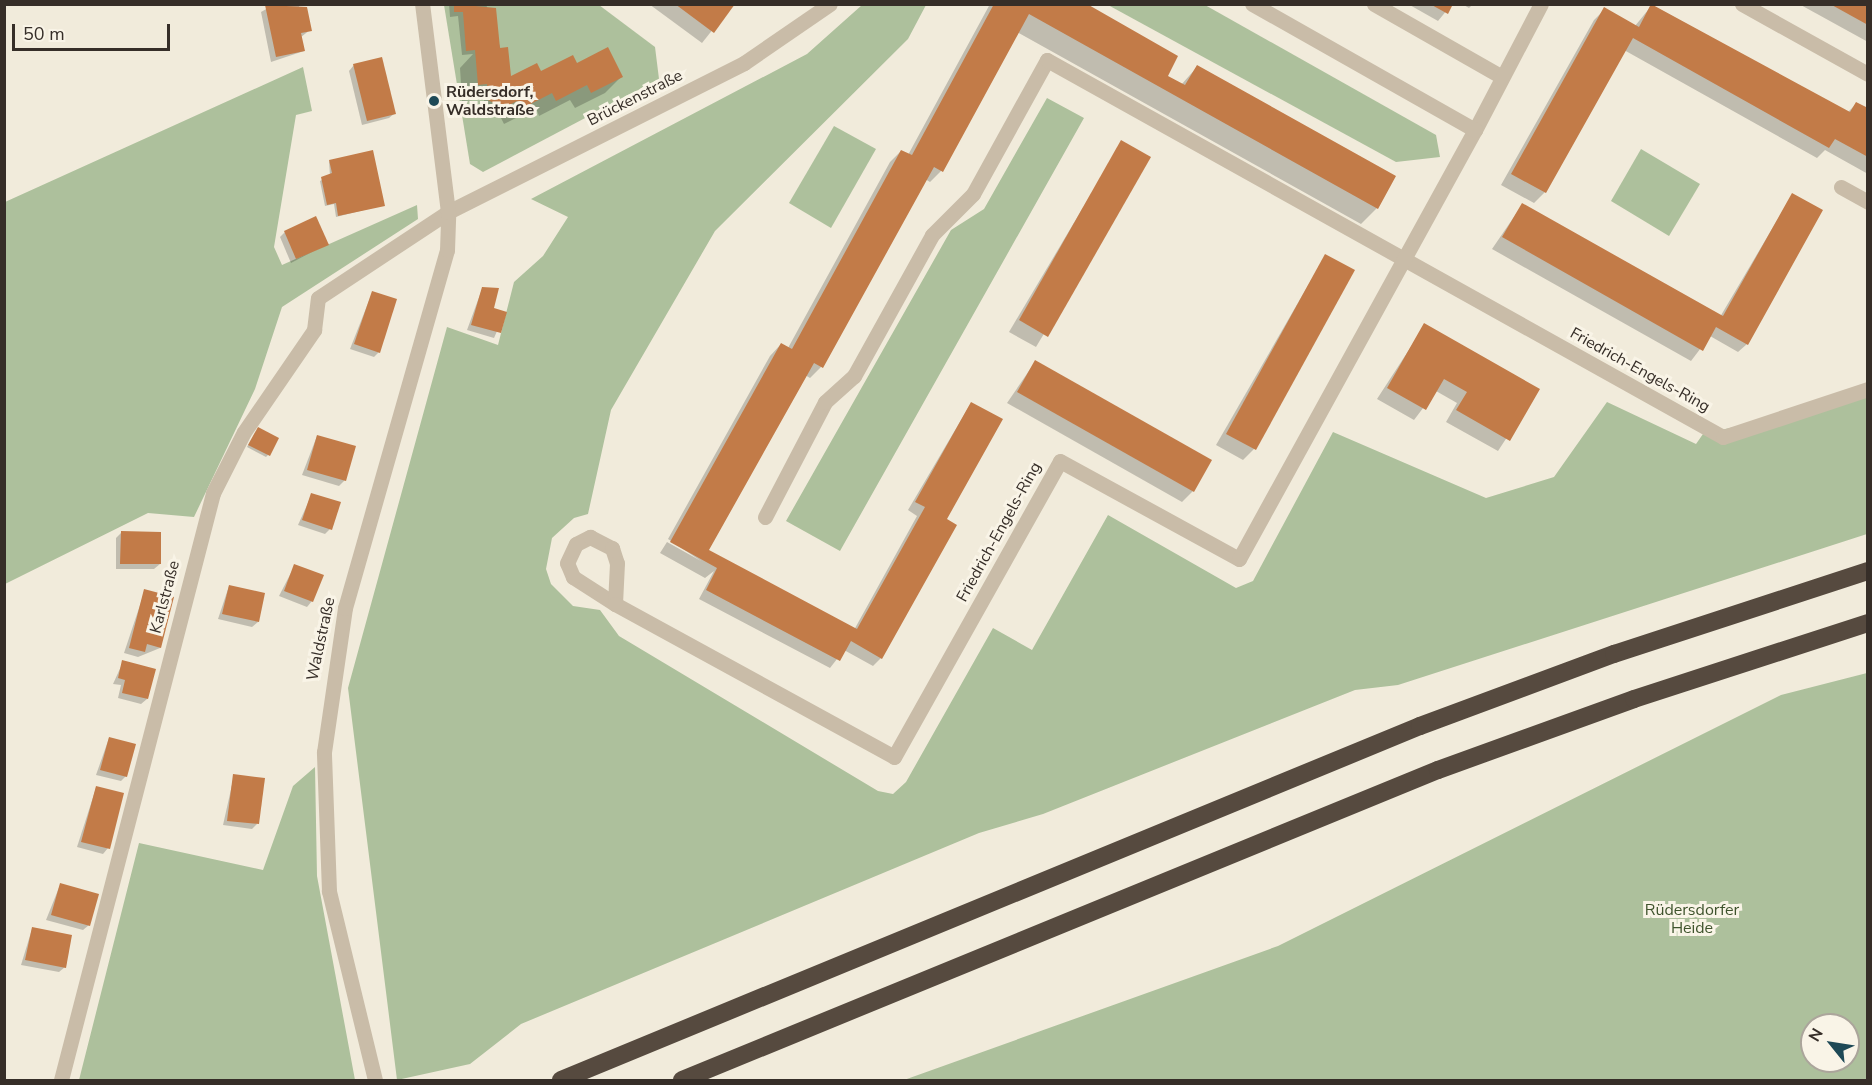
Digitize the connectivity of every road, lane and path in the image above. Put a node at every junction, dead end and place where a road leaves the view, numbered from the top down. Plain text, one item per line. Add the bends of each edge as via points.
1 (422, 4) edge
2 (830, 4) edge
3 (1252, 4) edge
4 (1374, 4) edge
5 (1541, 4) edge
6 (1742, 4) edge
7 (1868, 74) edge
8 (1502, 76) junction
9 (1475, 130) junction
10 (1841, 187) dead end
11 (1868, 202) edge
12 (448, 212) junction
13 (1406, 260) junction
14 (1868, 389) edge
15 (765, 517) dead end
16 (1868, 571) edge
17 (615, 604) dead end
18 (1868, 623) edge
19 (62, 1080) edge
20 (375, 1080) edge
21 (561, 1080) edge
22 (682, 1080) edge

1 - 12 street, Waldstraße
2 - 12 street, Brückenstraße via 744,63
3 - 9 street
4 - 8 street
5 - 8 street
6 - 7 street
8 - 9 street
9 - 13 street, Friedrich-Engels-Ring
10 - 11 street
12 - 19 street, Karlstraße via 318,297 314,330 219,477 92,948
12 - 20 street, Waldstraße via 440,284 345,608 329,688 324,814 329,891
13 - 14 street, Friedrich-Engels-Ring via 1723,437
13 - 15 street, Friedrich-Engels-Ring via 1047,60 973,194 932,235 854,376 825,402
13 - 17 street, Friedrich-Engels-Ring via 1239,560 1060,460 894,757
16 - 21 highway via 1614,654 1420,726
18 - 22 highway via 1634,699 1438,770

